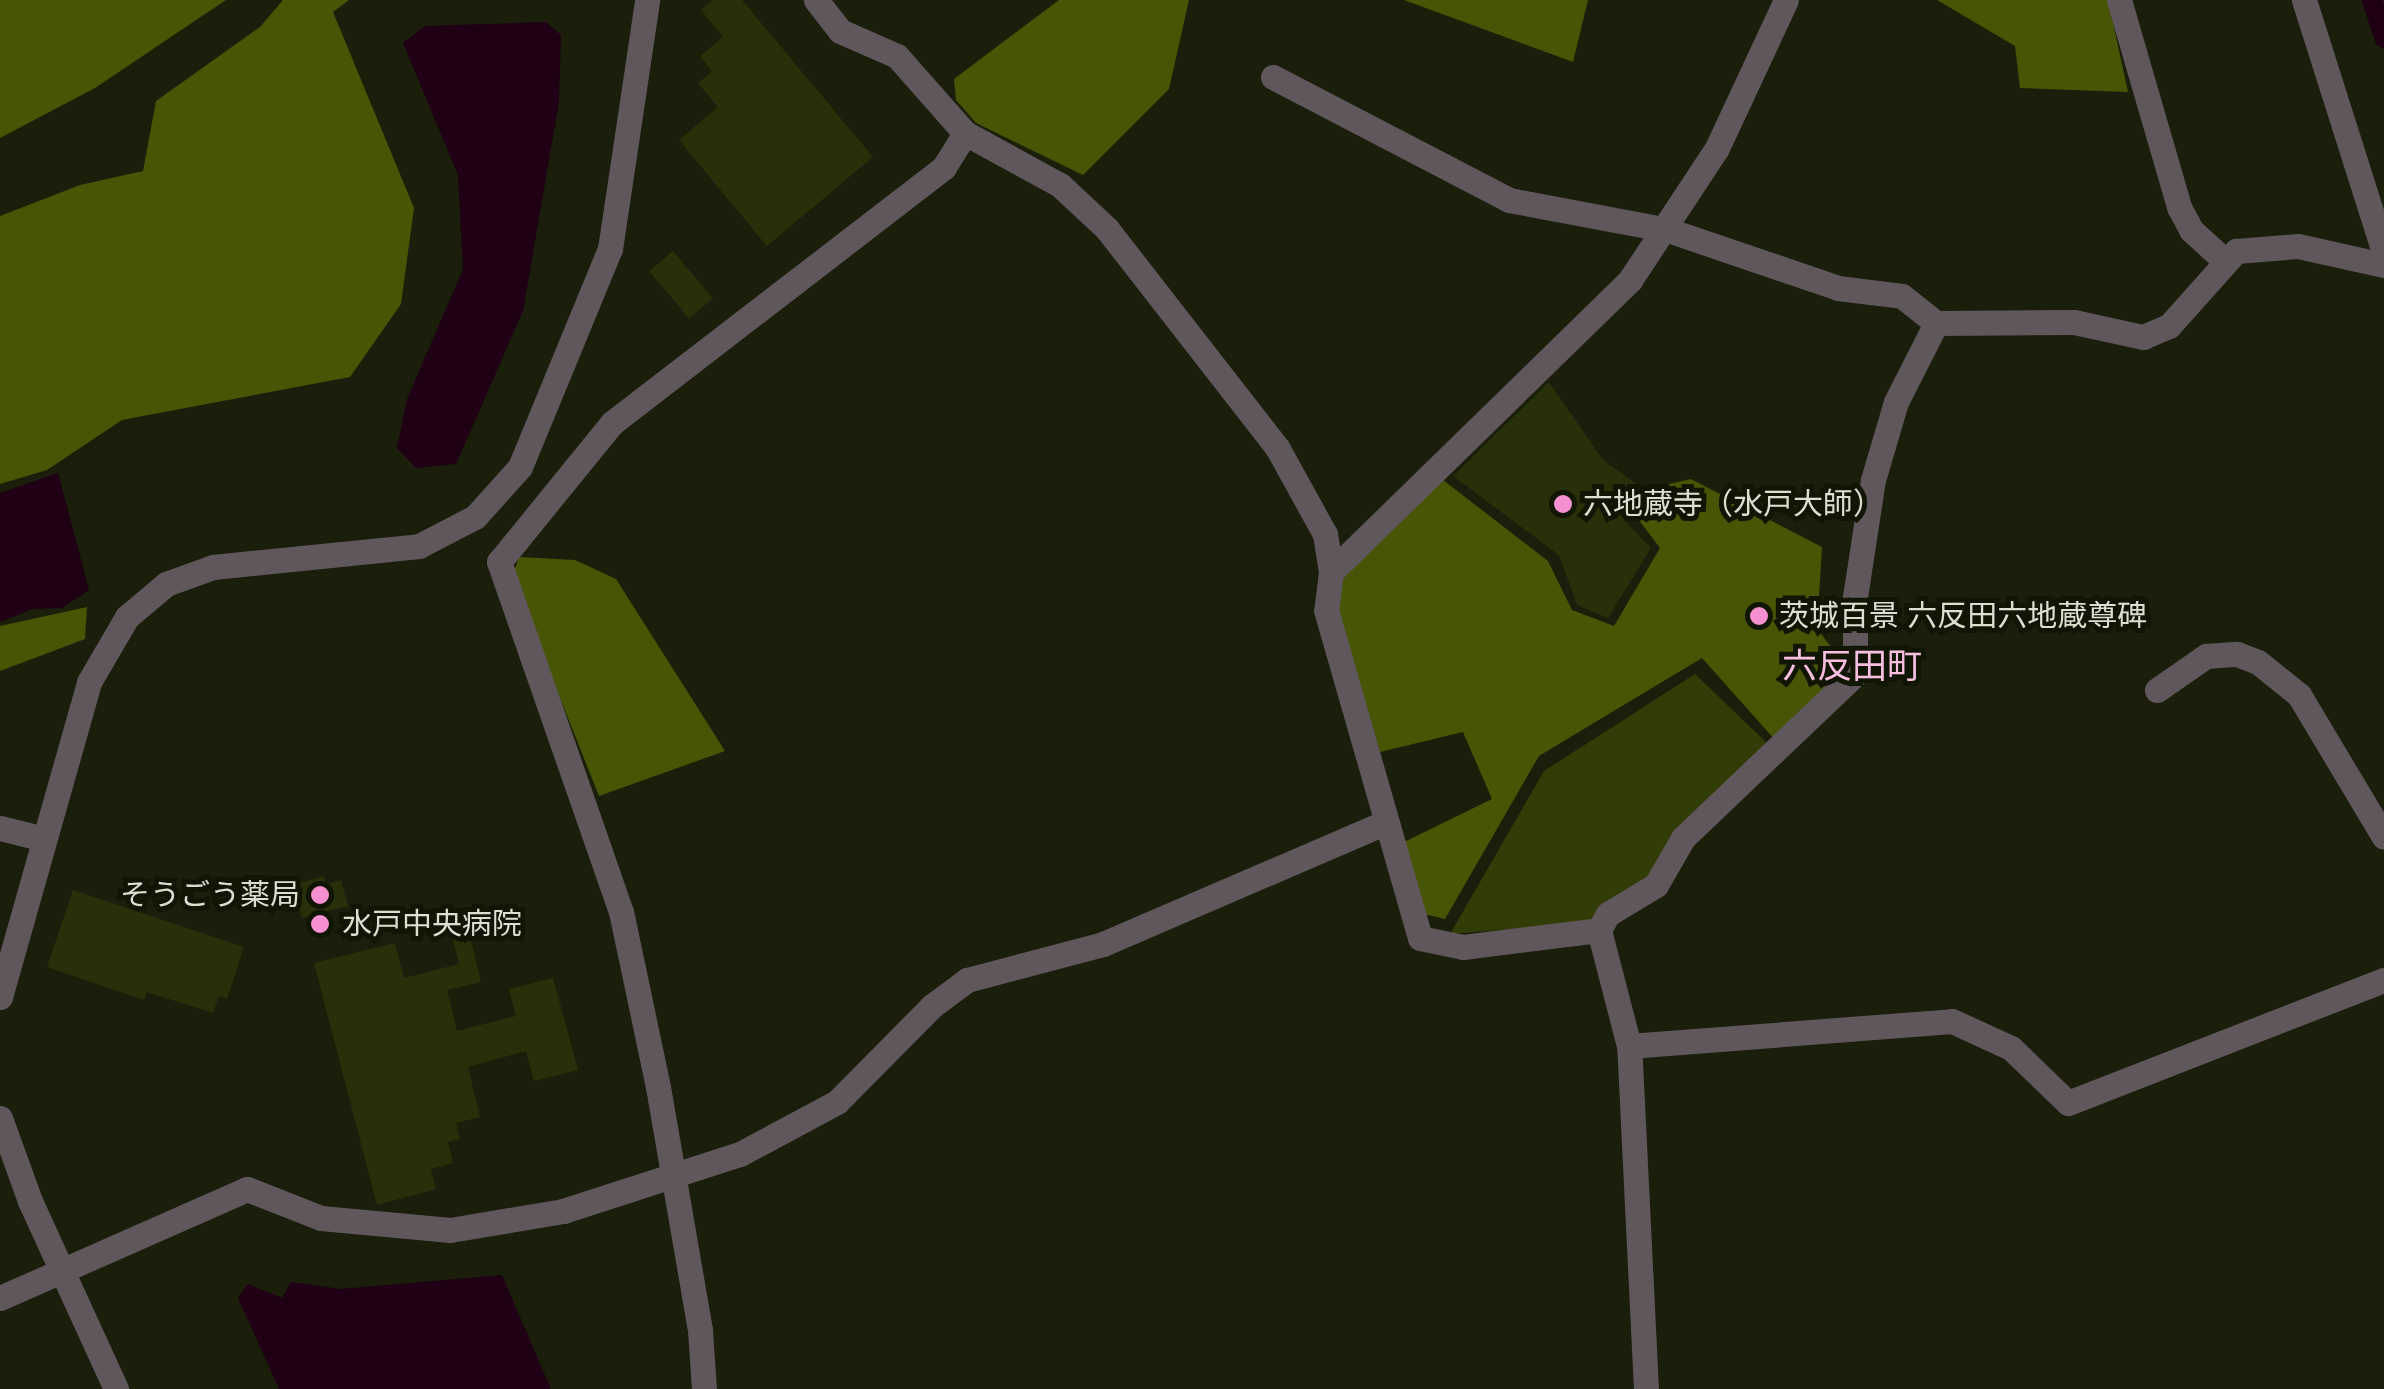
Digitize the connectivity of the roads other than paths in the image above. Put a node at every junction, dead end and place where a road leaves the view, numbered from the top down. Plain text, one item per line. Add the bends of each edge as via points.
1 (647, 0) edge
2 (816, 0) edge
3 (1786, 0) edge
4 (2119, 0) edge
5 (2304, 0) edge
6 (1274, 77) dead end
7 (965, 134) junction
8 (1668, 230) junction
9 (2384, 252) edge
10 (2224, 260) junction
11 (2384, 265) edge
12 (1936, 323) junction
13 (1331, 572) junction
14 (2157, 690) dead end
15 (1384, 823) junction
16 (0, 828) edge
17 (2384, 837) edge
18 (44, 839) junction
19 (1599, 930) junction
20 (2384, 980) edge
21 (0, 997) edge
22 (1629, 1046) junction
23 (0, 1118) edge
24 (668, 1178) junction
25 (61, 1269) junction
26 (0, 1298) edge
27 (116, 1389) edge
28 (704, 1389) edge
29 (1646, 1389) edge

1 - 18 street via 610,250 520,467 498,497 449,534 419,546 213,568 144,600 98,658
2 - 7 street via 840,31 896,56
3 - 8 street via 1717,148
4 - 10 street via 2179,207 2191,230
5 - 9 street
6 - 8 street via 1508,200
7 - 13 street via 1060,186 1106,230 1278,449 1309,498
7 - 24 street via 944,167 612,423 498,562 621,912 658,1086
8 - 12 street via 1838,288 1902,296
8 - 13 street via 1584,331
10 - 11 street via 2256,247 2298,246
10 - 12 street via 2169,326 2143,337 2074,322
12 - 19 street via 1896,402 1873,480 1854,597 1854,674 1683,838 1656,885 1608,914
13 - 15 street via 1326,610
14 - 17 street via 2206,656 2237,654 2258,662 2300,695
15 - 19 street via 1420,938 1463,948
15 - 24 street via 1103,944 967,980 818,1116 766,1144
16 - 18 street
18 - 21 street
19 - 22 street
20 - 22 street via 2068,1102 2011,1048 1952,1021
22 - 29 street
23 - 25 street
24 - 25 street via 563,1211 450,1230 321,1218 246,1189
24 - 28 street via 700,1330
25 - 26 street
25 - 27 street

